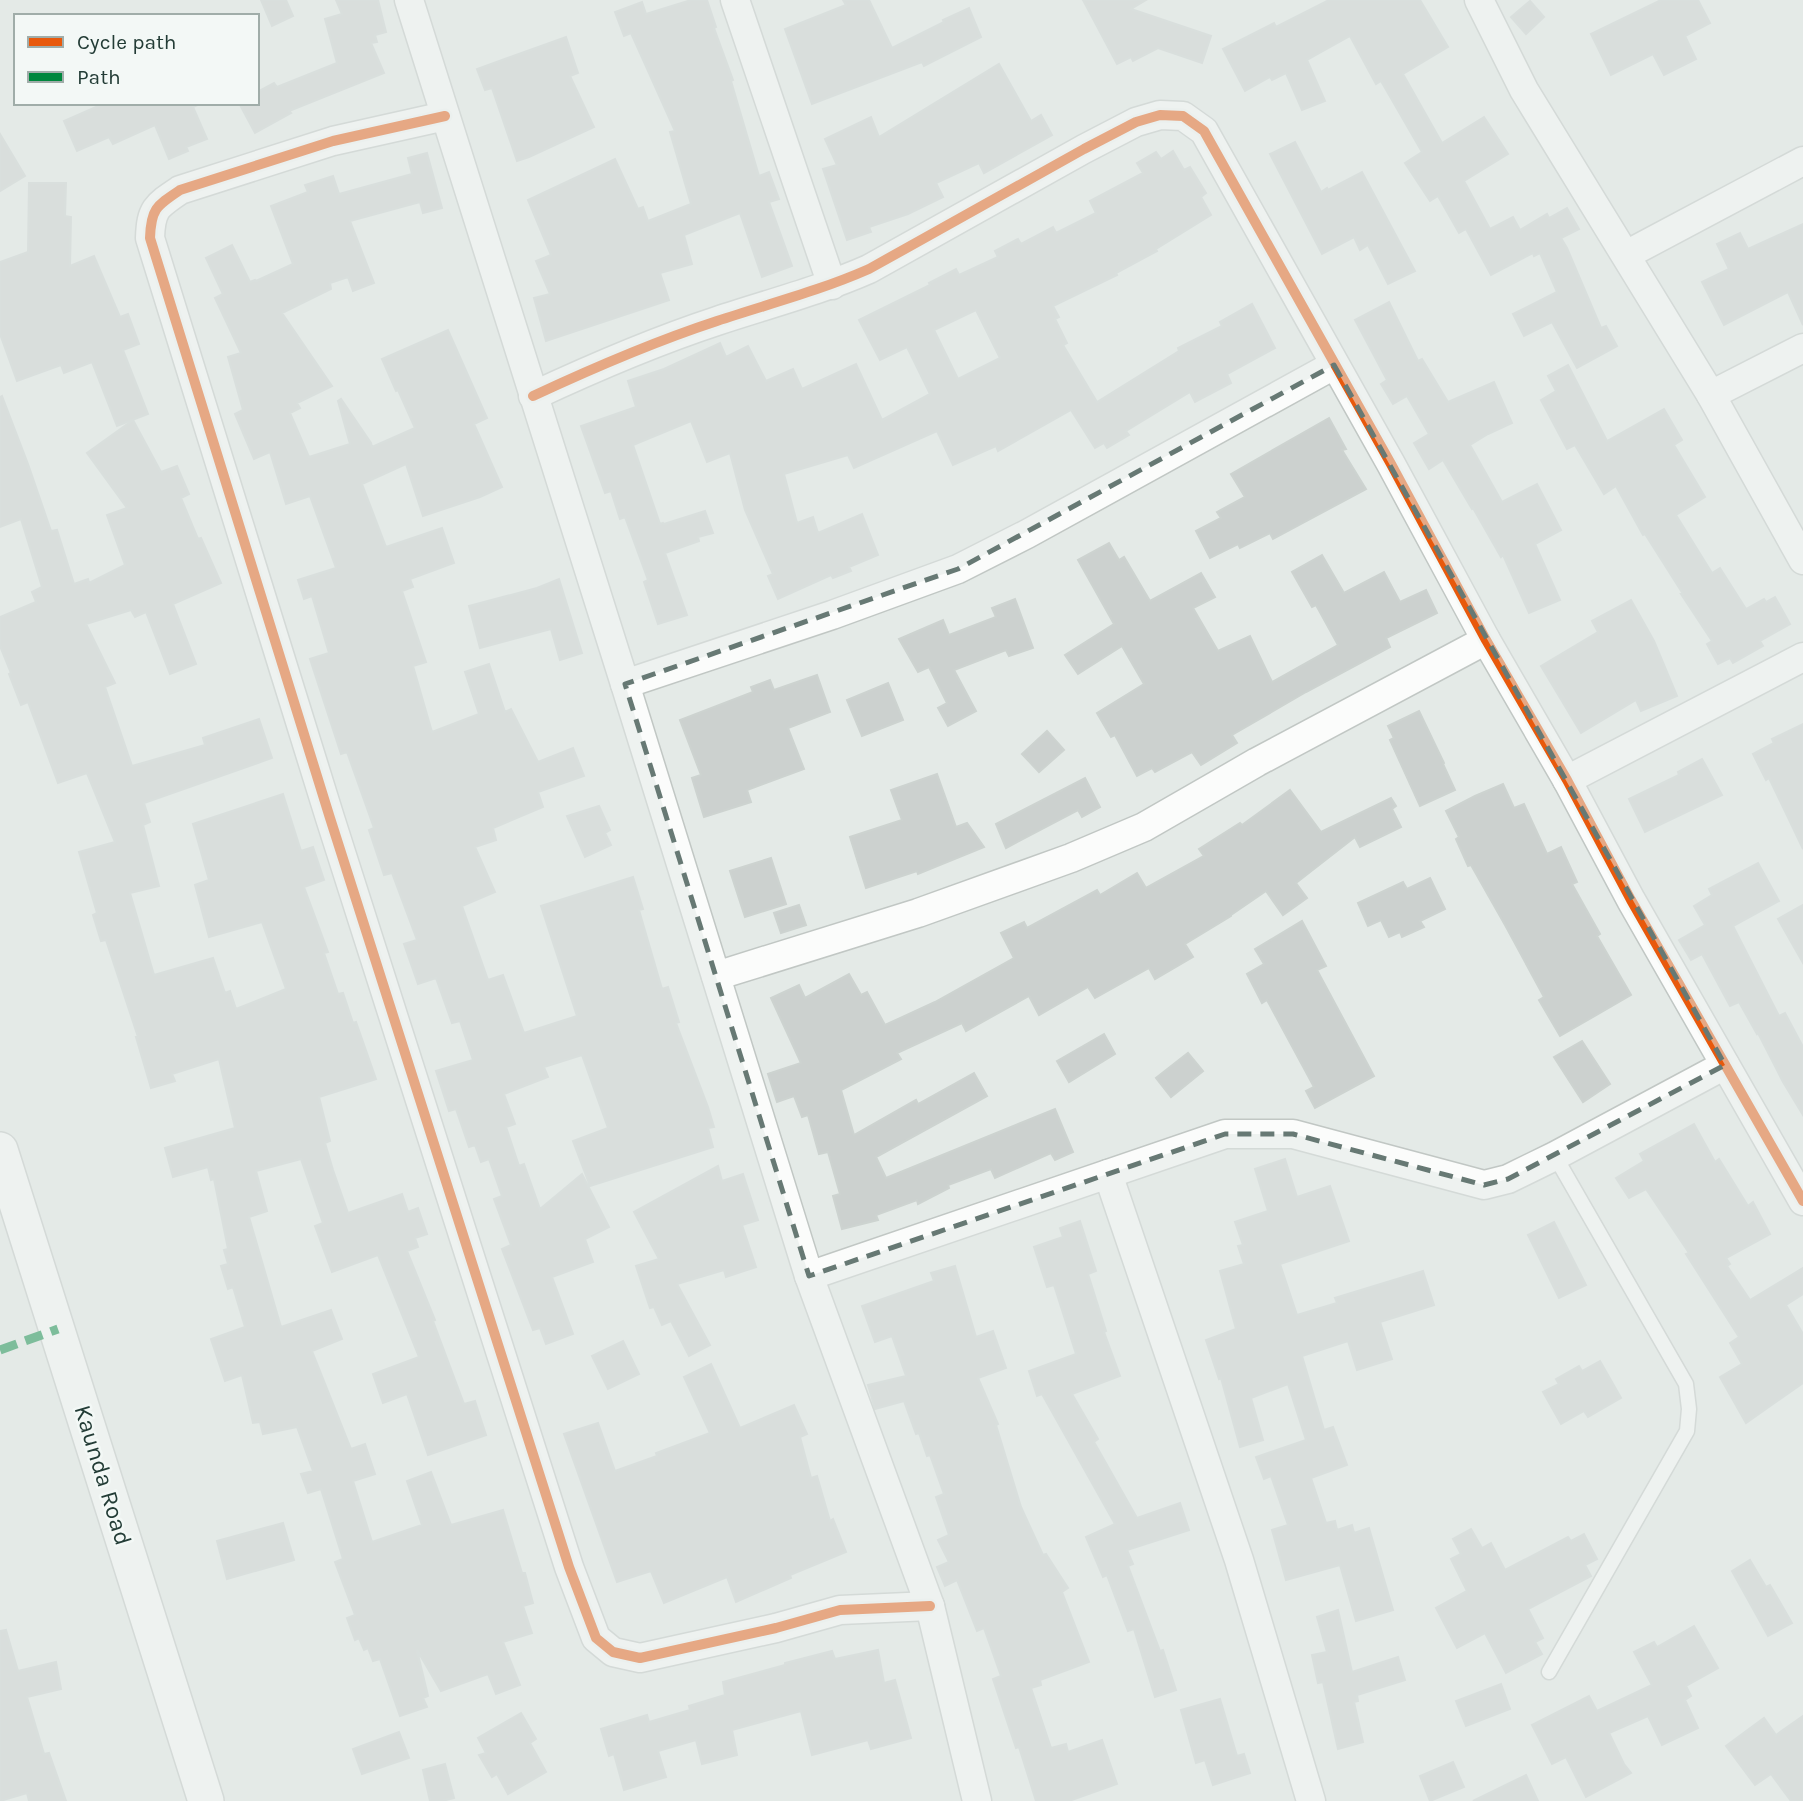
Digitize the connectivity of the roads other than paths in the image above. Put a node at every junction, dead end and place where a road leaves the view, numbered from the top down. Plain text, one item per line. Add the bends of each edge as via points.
1 (409, 0) edge
2 (735, 0) edge
3 (1479, 0) edge
4 (445, 116) junction
5 (1803, 160) edge
6 (1626, 255) junction
7 (832, 285) junction
8 (1803, 348) edge
9 (1334, 365) junction
10 (1711, 395) junction
11 (533, 396) junction
12 (1803, 561) edge
13 (1486, 640) junction
14 (1803, 657) edge
15 (625, 684) junction
16 (1567, 780) junction
17 (716, 976) junction
18 (1725, 1065) junction
19 (0, 1150) edge
20 (1555, 1156) junction
21 (1108, 1174) junction
22 (1803, 1201) edge
23 (809, 1276) junction
24 (930, 1606) junction
25 (1549, 1672) dead end
26 (206, 1801) edge
27 (977, 1801) edge
28 (1311, 1801) edge

1 - 4 street
2 - 7 street
3 - 6 street via 1524,90
4 - 11 street
4 - 24 street via 333,141 180,190 161,203 151,219 150,238 569,1567 596,1637 613,1652 640,1658 840,1610
5 - 6 street
6 - 10 street
7 - 9 street via 1136,122 1160,115 1183,116 1204,131
7 - 11 street via 631,351
8 - 10 street
9 - 13 street
9 - 15 street via 958,569
10 - 12 street
11 - 15 street
13 - 16 street
13 - 17 street via 1144,827 918,913
14 - 16 street
15 - 17 street
16 - 18 street
17 - 23 street
18 - 20 street
18 - 22 street
19 - 26 street, Kaunda Road
20 - 21 street via 1508,1179 1484,1185 1293,1134 1225,1134
20 - 25 lane via 1686,1384 1689,1409 1686,1431
21 - 23 street
21 - 28 street via 1239,1560
23 - 24 street
24 - 27 street

